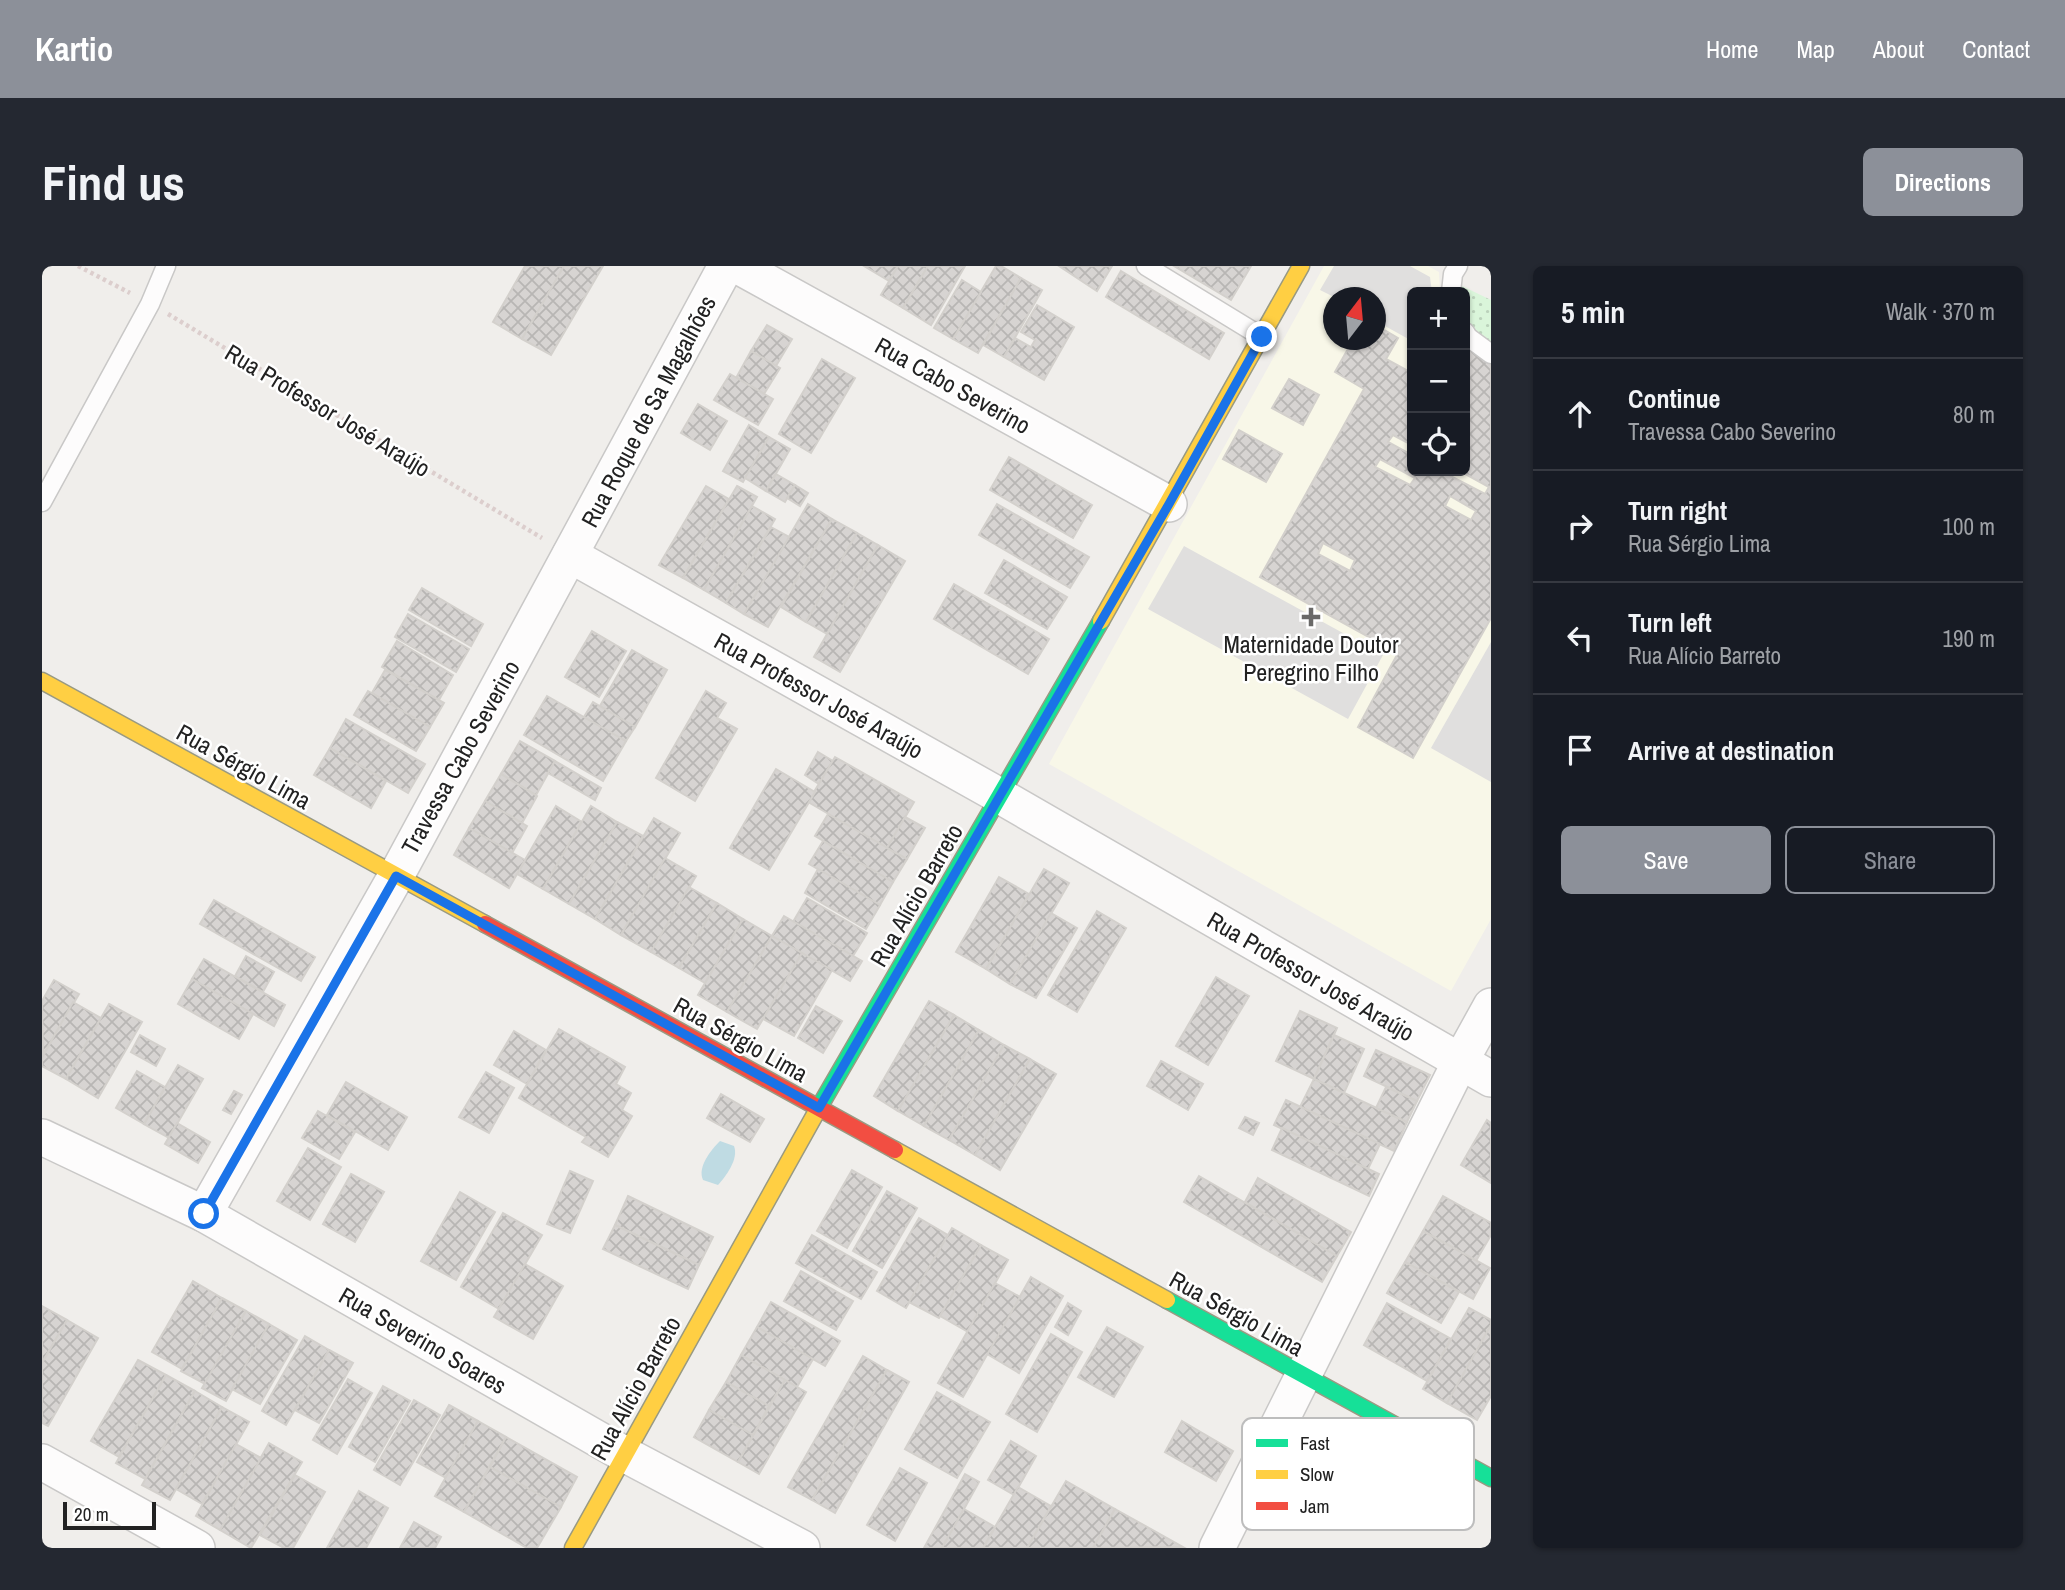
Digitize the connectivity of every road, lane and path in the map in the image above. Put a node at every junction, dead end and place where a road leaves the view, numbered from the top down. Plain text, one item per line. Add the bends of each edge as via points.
1 (78, 266) edge
2 (166, 266) edge
3 (726, 266) edge
4 (1146, 266) edge
5 (1301, 266) edge
6 (1458, 266) edge
7 (758, 271) edge
8 (1452, 287) edge
9 (150, 303) junction
10 (1262, 337) junction
11 (1470, 338) edge
12 (1491, 354) edge
13 (42, 502) edge
14 (1169, 504) junction
15 (570, 555) junction
16 (42, 681) edge
17 (1000, 796) junction
18 (396, 876) junction
19 (1491, 1006) edge
20 (1460, 1062) junction
21 (1491, 1079) edge
22 (819, 1108) junction
23 (42, 1137) edge
24 (204, 1214) junction
25 (1304, 1375) junction
26 (1282, 1418) edge
27 (1382, 1418) edge
28 (624, 1454) junction
29 (42, 1462) edge
30 (1474, 1469) edge
31 (1491, 1478) edge
32 (1242, 1498) edge
33 (197, 1548) edge
34 (573, 1548) edge
35 (802, 1548) edge
36 (1217, 1548) edge

1 - 9 path, Rua Professor José Araújo
2 - 9 lane
3 - 15 street, Rua Roque de Sa Magalhões
4 - 10 lane
5 - 10 street, Rua Alício Barreto
6 - 8 lane
7 - 14 street, Rua Cabo Severino
9 - 13 lane
9 - 15 path, Rua Professor José Araújo
10 - 14 street, Rua Alício Barreto
11 - 12 lane
14 - 17 street, Rua Alício Barreto
15 - 17 street, Rua Professor José Araújo
15 - 18 street, Travessa Cabo Severino
16 - 18 street, Rua Sérgio Lima
17 - 20 street, Rua Professor José Araújo
17 - 22 street, Rua Alício Barreto
18 - 22 street, Rua Sérgio Lima
18 - 24 street, Travessa Cabo Severino
19 - 20 street
20 - 21 street, Rua Professor José Araújo
20 - 25 street
22 - 25 street, Rua Sérgio Lima
22 - 28 street, Rua Alício Barreto
23 - 24 street, Rua Severino Soares
24 - 28 street, Rua Severino Soares
25 - 26 street
25 - 27 street, Rua Sérgio Lima
28 - 34 street, Rua Alício Barreto
28 - 35 street, Rua Severino Soares
29 - 33 street
30 - 31 street, Rua Sérgio Lima
32 - 36 street

